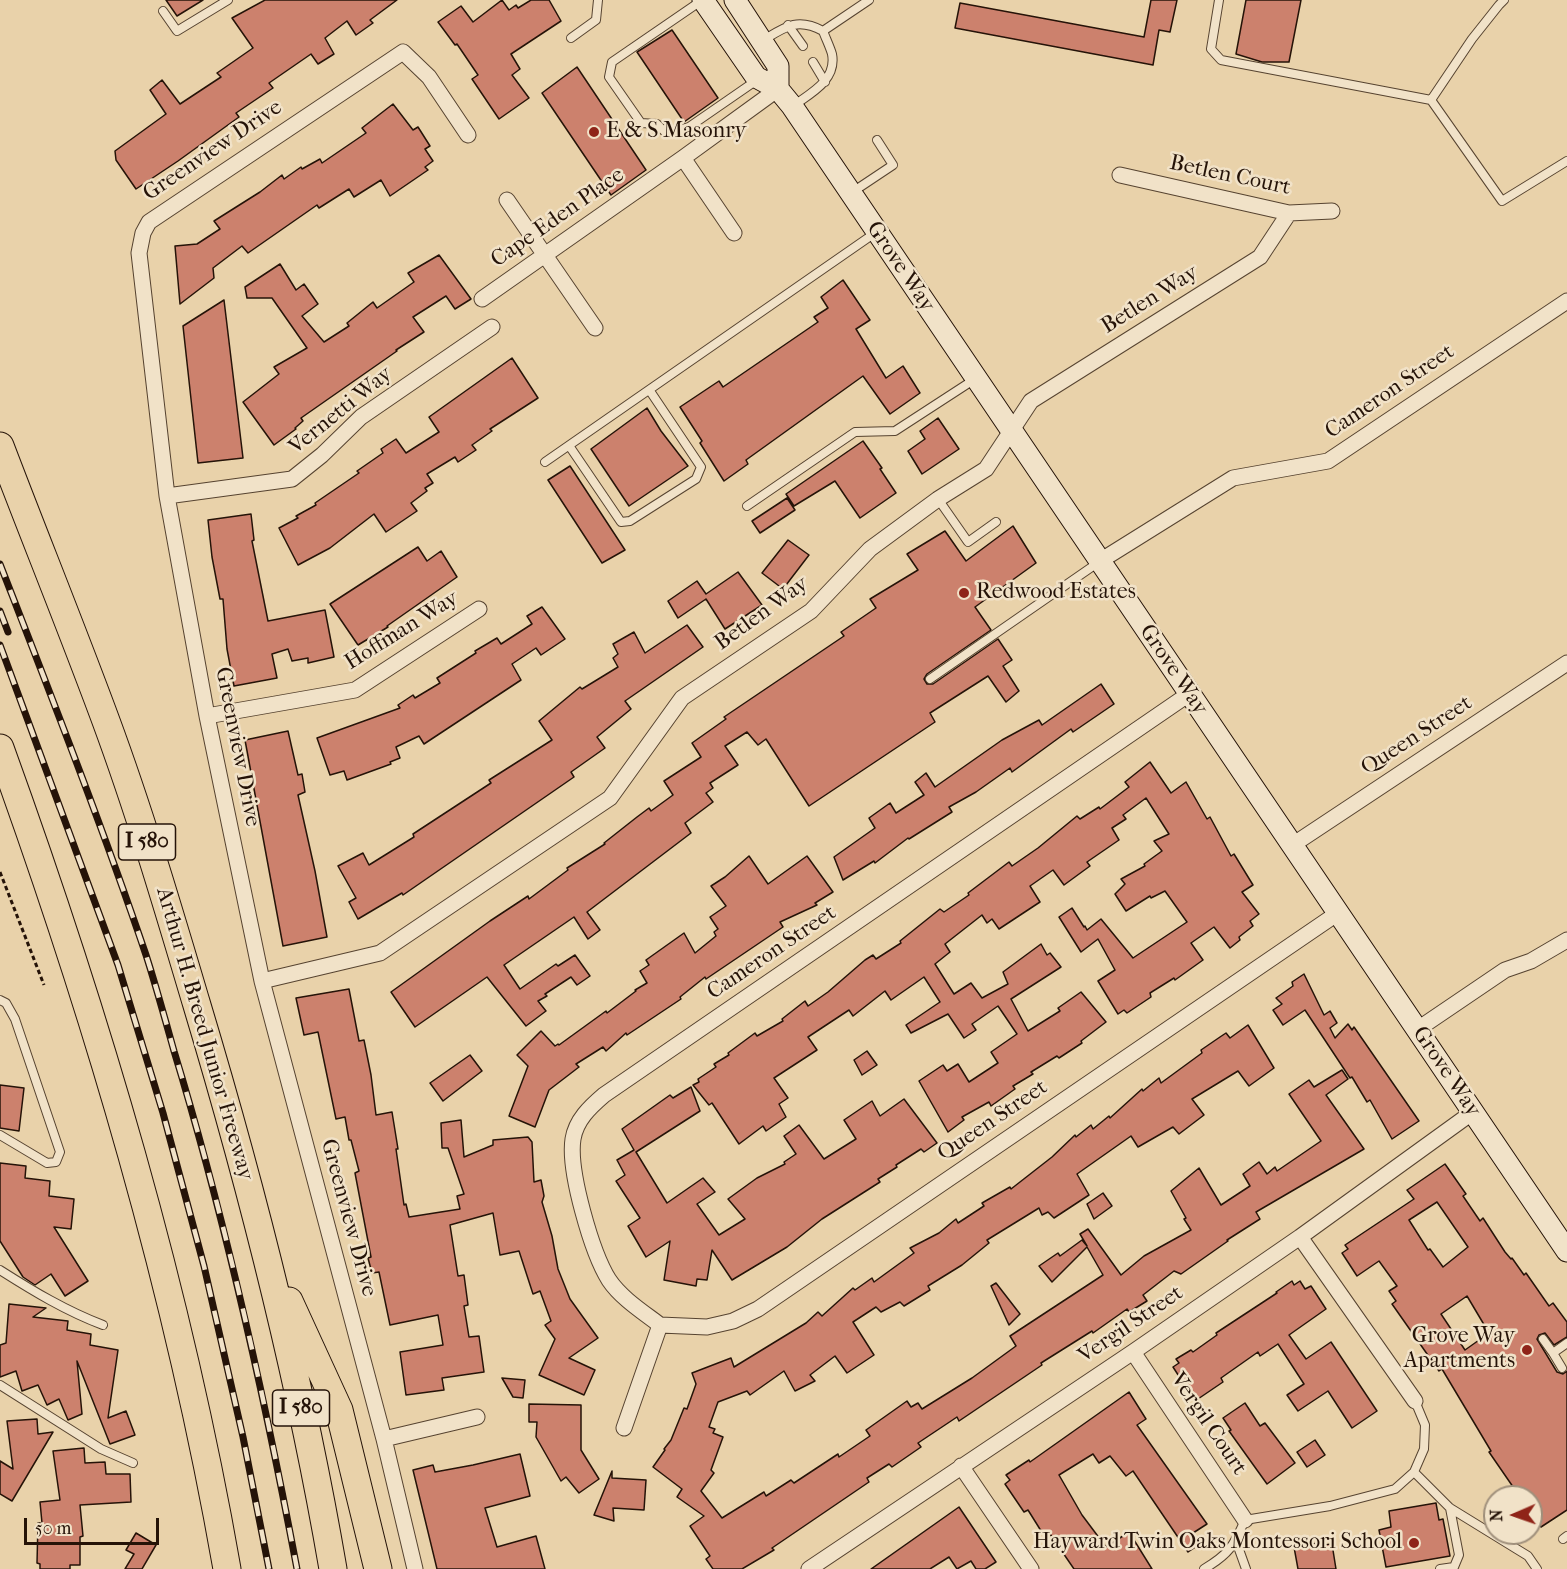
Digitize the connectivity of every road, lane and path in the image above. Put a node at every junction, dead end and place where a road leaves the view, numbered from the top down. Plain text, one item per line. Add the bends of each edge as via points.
1 (228, 0) edge
2 (598, 0) edge
3 (702, 0) edge
4 (735, 0) edge
5 (869, 0) edge
6 (1218, 0) edge
7 (1504, 0) edge
8 (163, 11) dead end
9 (788, 25) junction
10 (823, 31) junction
11 (571, 38) dead end
12 (762, 41) junction
13 (803, 46) dead end
14 (813, 62) dead end
15 (759, 78) junction
16 (825, 82) junction
17 (778, 89) junction
18 (1431, 100) junction
19 (792, 106) junction
20 (468, 135) dead end
21 (877, 140) dead end
22 (683, 158) junction
23 (1567, 161) edge
24 (1120, 175) dead end
25 (850, 194) junction
26 (507, 200) dead end
27 (1332, 210) dead end
28 (1289, 213) junction
29 (734, 233) dead end
30 (876, 233) junction
31 (545, 254) junction
32 (482, 299) dead end
33 (1567, 301) edge
34 (492, 327) dead end
35 (595, 328) dead end
36 (976, 378) junction
37 (650, 391) junction
38 (1012, 430) junction
39 (0, 446) edge
40 (570, 447) junction
41 (545, 462) dead end
42 (167, 496) junction
43 (938, 499) junction
44 (747, 506) dead end
45 (996, 522) dead end
46 (1100, 561) junction
47 (479, 609) dead end
48 (1567, 663) edge
49 (930, 679) dead end
50 (1189, 694) junction
51 (207, 716) junction
52 (0, 748) edge
53 (1291, 846) junction
54 (0, 872) edge
55 (1338, 913) junction
56 (1567, 940) edge
57 (262, 981) junction
58 (44, 985) dead end
59 (0, 1000) edge
60 (1418, 1029) junction
61 (1473, 1112) junction
62 (0, 1135) edge
63 (1300, 1236) junction
64 (1564, 1240) edge
65 (264, 1248) junction
66 (0, 1270) edge
67 (103, 1325) dead end
68 (660, 1325) junction
69 (1543, 1339) dead end
70 (1567, 1343) edge
71 (1133, 1352) junction
72 (1553, 1353) junction
73 (1562, 1368) dead end
74 (0, 1384) edge
75 (1415, 1401) joint
76 (477, 1417) dead end
77 (624, 1428) dead end
78 (384, 1439) junction
79 (133, 1463) dead end
80 (961, 1466) junction
81 (1414, 1472) junction
82 (212, 1489) junction
83 (1450, 1508) junction
84 (1245, 1520) junction
85 (1236, 1541) junction
86 (211, 1569) edge
87 (227, 1569) edge
88 (333, 1569) edge
89 (378, 1569) edge
90 (415, 1569) edge
91 (809, 1569) edge
92 (1031, 1569) edge
93 (1204, 1569) edge
94 (1246, 1569) edge
95 (1440, 1569) edge
96 (1536, 1569) edge

1 - 8 lane via 177,31
2 - 11 lane via 596,20
3 - 15 main road, Grove Way
3 - 15 lane via 612,62 609,77 641,123 657,124 666,133 688,127
4 - 12 main road
5 - 10 lane
6 - 18 lane via 1211,50 1221,60
7 - 18 lane
9 - 10 lane via 813,25
9 - 12 lane
9 - 13 lane
10 - 16 lane via 832,56
12 - 17 main road via 778,66
14 - 16 lane
15 - 17 main road, Grove Way
16 - 19 lane
17 - 19 main road, Grove Way
17 - 22 street, Cape Eden Place
18 - 23 lane via 1502,201
19 - 25 main road, Grove Way
20 - 42 street, Greenview Drive via 429,77 403,52 149,222 139,253
21 - 25 lane via 893,165
22 - 29 street
22 - 31 street, Cape Eden Place
24 - 28 street, Betlen Court
25 - 30 main road, Grove Way
26 - 31 street
27 - 28 street, Betlen Court
28 - 38 street, Betlen Way via 1260,257 1031,401
30 - 36 main road, Grove Way
30 - 37 lane
31 - 32 street, Cape Eden Place
31 - 35 street
33 - 46 street, Cameron Street via 1328,461 1233,478
34 - 42 street, Vernetti Way via 361,417 292,479
36 - 38 main road, Grove Way
36 - 44 lane via 895,431 855,432
37 - 40 lane
37 - 40 lane via 701,467 696,479 630,522 621,522
38 - 43 street, Betlen Way via 988,467
38 - 46 main road, Grove Way
39 - 65 highway, Arthur H. Breed Junior Freeway / I 580 via 128,784 205,1030
40 - 41 lane
42 - 51 street, Greenview Drive
43 - 45 lane via 968,542
43 - 57 street, Betlen Way via 870,549 811,611 682,698 610,798 380,953
46 - 49 lane
46 - 50 main road, Grove Way
47 - 51 street, Hoffman Way via 355,690
48 - 53 street, Queen Street
50 - 53 main road, Grove Way
50 - 68 street, Cameron Street via 604,1095 585,1112 573,1138 573,1167 593,1249 610,1281
51 - 57 street, Greenview Drive
52 - 82 highway via 59,916 120,1113 163,1273
53 - 55 main road, Grove Way
54 - 58 path
55 - 60 main road, Grove Way
55 - 68 street, Queen Street via 758,1309 707,1327
56 - 60 street via 1531,961 1505,970
57 - 78 street, Greenview Drive
59 - 62 lane via 15,1019 59,1157 56,1162 47,1163
60 - 61 main road, Grove Way
61 - 63 street, Vergil Street
61 - 64 main road, Grove Way
63 - 71 street, Vergil Street
63 - 75 street
65 - 88 highway, Arthur H. Breed Junior Freeway / I 580 via 300,1401
65 - 89 highway via 339,1410
66 - 67 lane via 42,1296
68 - 77 street
69 - 72 lane
70 - 72 lane
71 - 80 street, Vergil Street
71 - 84 street, Vergil Court
72 - 73 lane
74 - 79 lane via 101,1449
75 - 81 lane via 1425,1425 1424,1449
76 - 78 street
78 - 90 street, Greenview Drive
80 - 91 street, Vergil Street
80 - 92 street
81 - 83 lane
81 - 84 lane via 1395,1489 1330,1506
82 - 86 highway
82 - 87 highway
83 - 95 lane via 1459,1556 1454,1567
83 - 96 lane via 1528,1556
84 - 85 lane
85 - 93 lane via 1224,1557
85 - 94 lane

